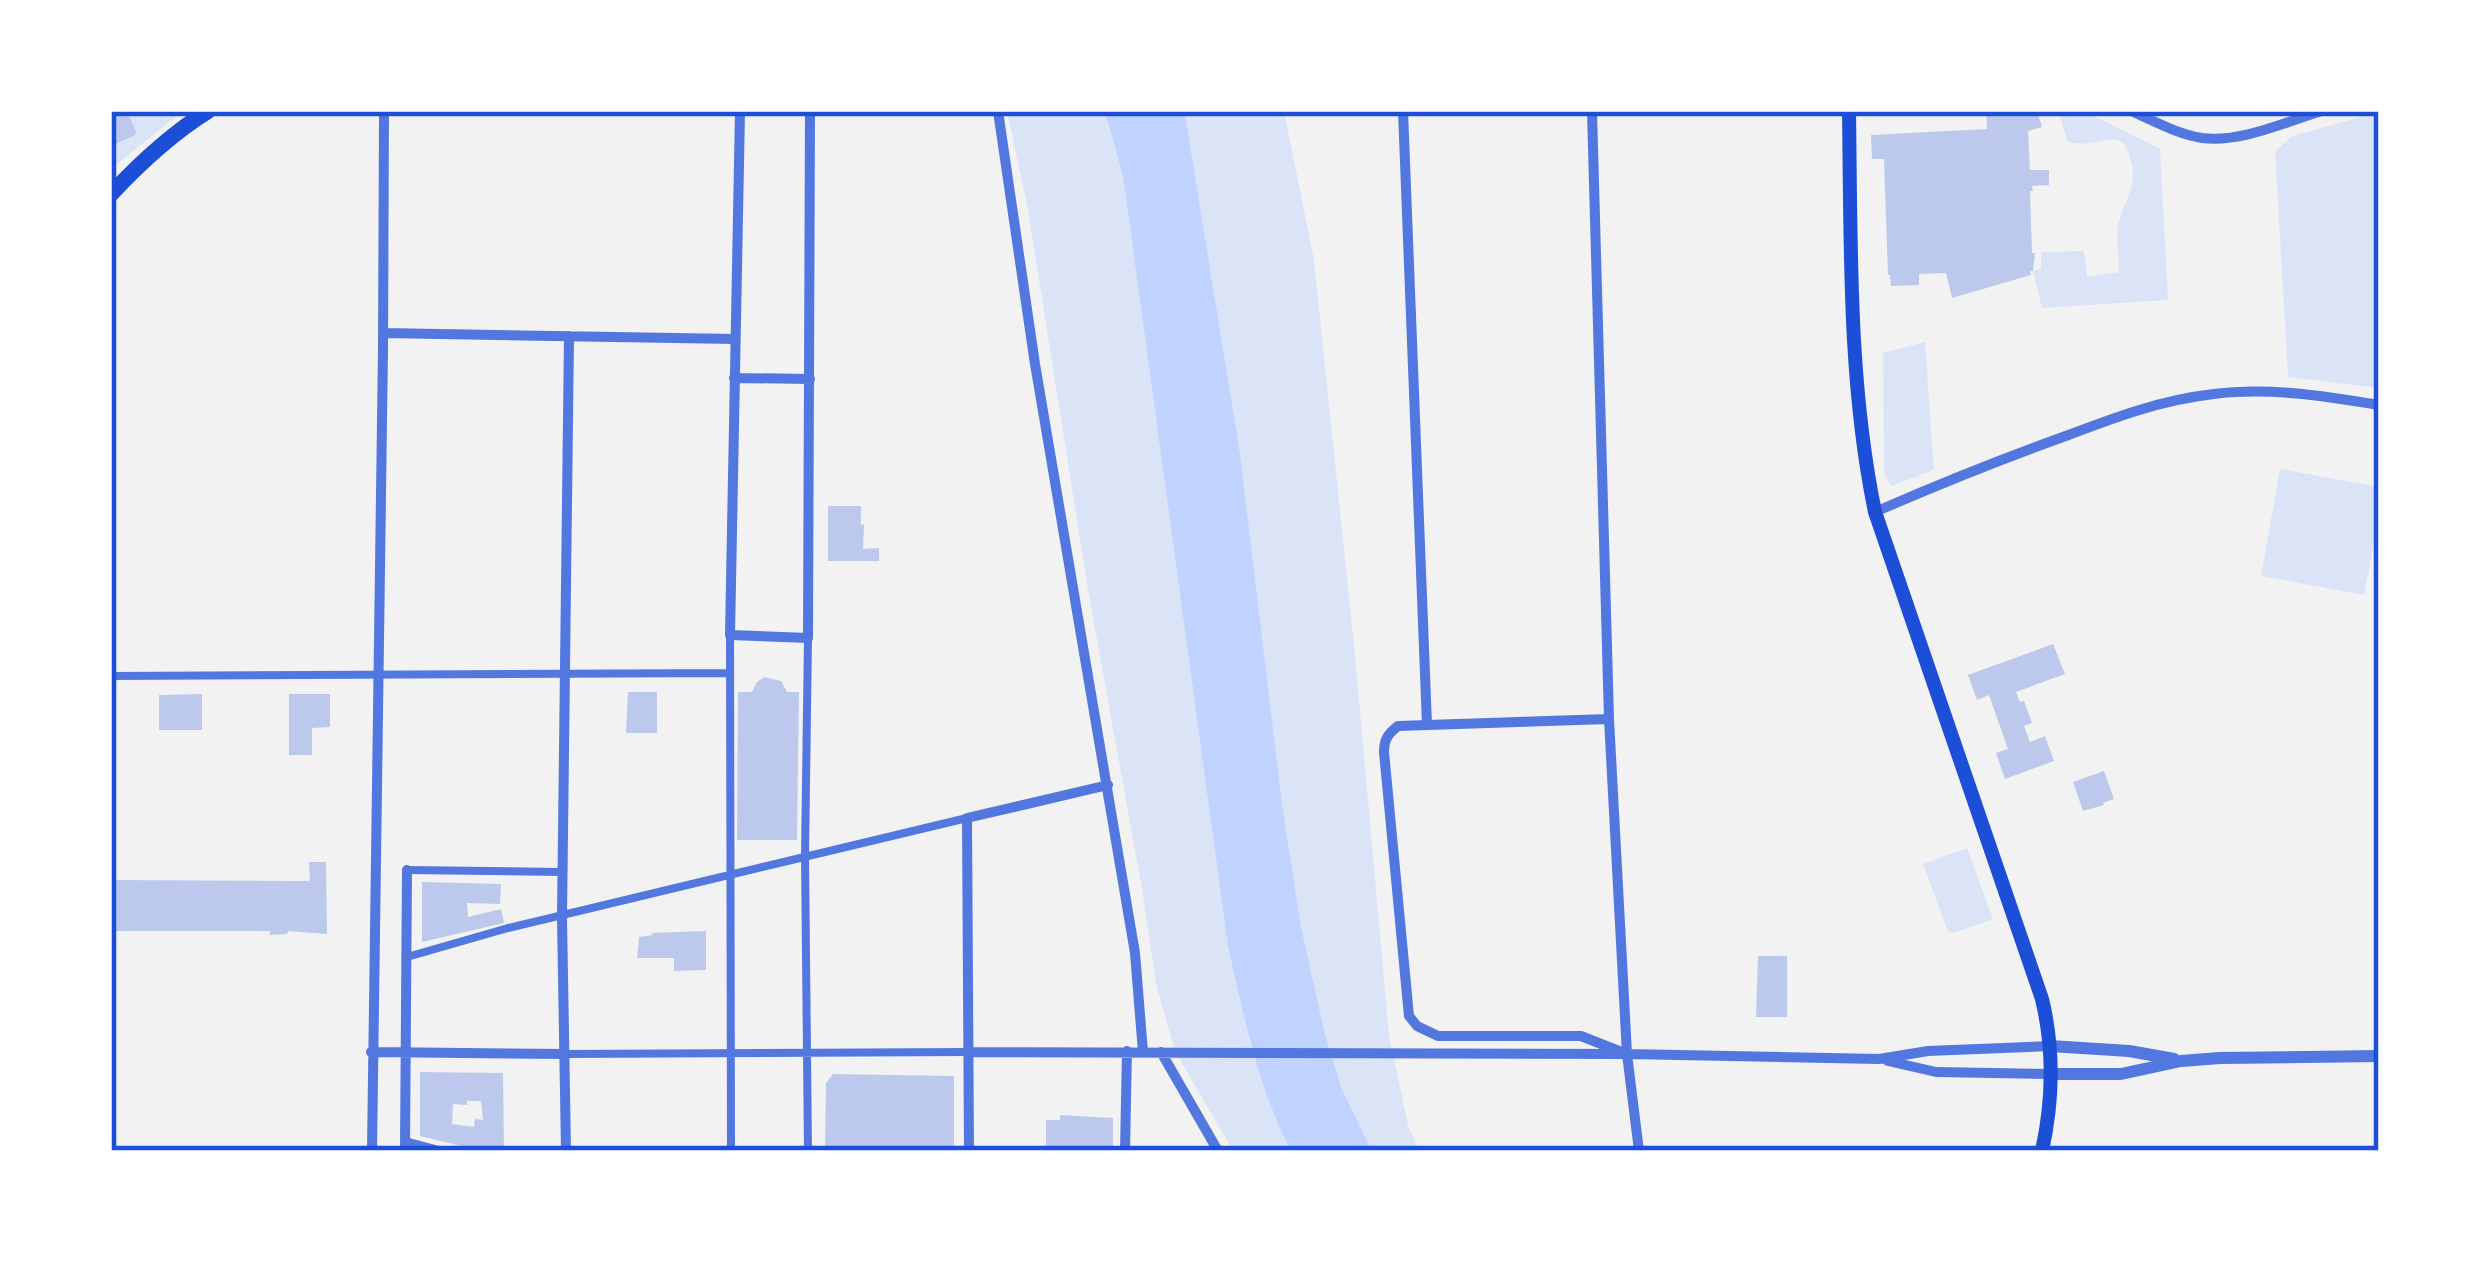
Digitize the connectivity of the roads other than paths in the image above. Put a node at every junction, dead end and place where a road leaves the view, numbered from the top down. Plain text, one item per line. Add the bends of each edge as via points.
1 (208, 111) edge
2 (384, 111) edge
3 (740, 111) edge
4 (810, 111) edge
5 (998, 111) edge
6 (1403, 111) edge
7 (1592, 111) edge
8 (1849, 111) edge
9 (2131, 111) edge
10 (2322, 111) edge
11 (111, 194) edge
12 (383, 333) junction
13 (569, 336) junction
14 (735, 339) junction
15 (734, 378) junction
16 (810, 379) junction
17 (2379, 404) edge
18 (1875, 512) junction
19 (730, 635) junction
20 (808, 638) junction
21 (567, 672) junction
22 (730, 673) junction
23 (111, 676) edge
24 (379, 677) junction
25 (1609, 718) junction
26 (1427, 725) junction
27 (1108, 785) junction
28 (967, 818) junction
29 (805, 856) junction
30 (406, 870) joint
31 (562, 872) junction
32 (729, 874) junction
33 (562, 917) junction
34 (407, 957) junction
35 (2050, 1046) junction
36 (406, 1051) junction
37 (1127, 1051) junction
38 (371, 1052) junction
39 (808, 1052) junction
40 (969, 1052) junction
41 (1143, 1052) junction
42 (1161, 1052) junction
43 (732, 1053) junction
44 (566, 1054) junction
45 (1627, 1054) junction
46 (2379, 1057) edge
47 (1879, 1059) junction
48 (2181, 1061) junction
49 (2051, 1074) junction
50 (405, 1147) edge
51 (371, 1151) edge
52 (443, 1151) edge
53 (566, 1151) edge
54 (731, 1151) edge
55 (808, 1151) edge
56 (969, 1151) edge
57 (1125, 1151) edge
58 (1218, 1151) edge
59 (1639, 1151) edge
60 (2042, 1151) edge

1 - 11 main road
2 - 12 street
3 - 14 street
4 - 16 street
5 - 27 street
6 - 26 street
7 - 25 street
8 - 18 main road via 1857,387
9 - 10 street via 2205,138
12 - 13 street
12 - 24 street
13 - 14 street
13 - 21 street
14 - 15 street
15 - 16 street
15 - 19 street
16 - 20 street
17 - 18 street via 2282,392 2164,402
18 - 35 main road via 2028,956
19 - 20 street
19 - 22 street
20 - 29 street
21 - 22 street
21 - 24 street
21 - 31 street
22 - 32 street
23 - 24 street
24 - 38 street
25 - 26 street
25 - 45 street
26 - 45 street via 1399,726 1384,742 1409,1016 1438,1036 1581,1036
27 - 28 street
27 - 41 street
28 - 29 street
28 - 40 street
29 - 32 street
29 - 39 street
30 - 31 street
30 - 34 street
31 - 33 street
32 - 33 street
32 - 43 street
33 - 34 street
33 - 44 street
34 - 36 street
35 - 47 street
35 - 48 street
35 - 49 main road
36 - 38 street
36 - 44 street
36 - 50 street
37 - 40 street
37 - 41 street
37 - 57 street
38 - 51 street
39 - 40 street
39 - 43 street
39 - 55 street
40 - 56 street
41 - 42 street
42 - 45 street
42 - 58 street
43 - 44 street
43 - 54 street
44 - 53 street
45 - 47 street
45 - 59 street
46 - 48 street
47 - 49 street via 1936,1072
48 - 49 street via 2121,1074
49 - 60 main road
50 - 52 street

